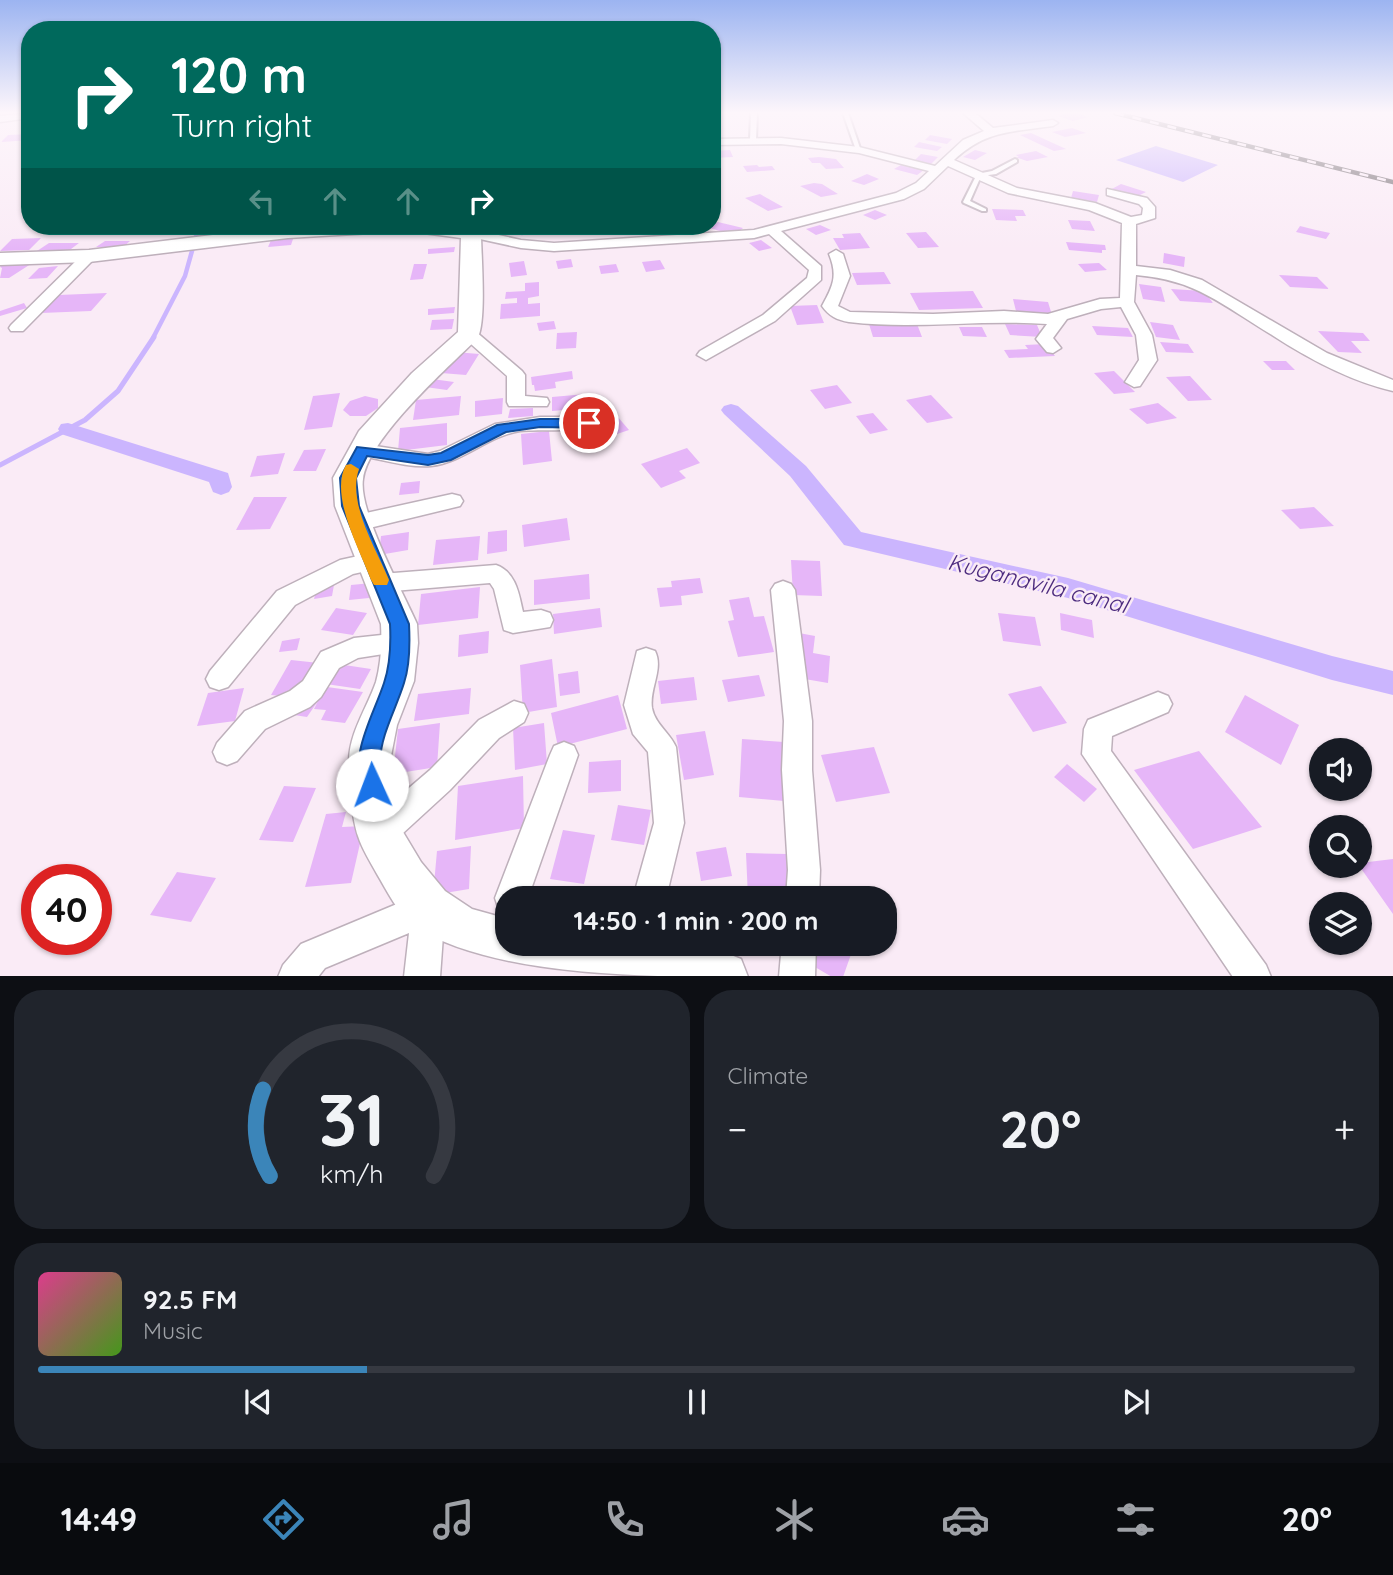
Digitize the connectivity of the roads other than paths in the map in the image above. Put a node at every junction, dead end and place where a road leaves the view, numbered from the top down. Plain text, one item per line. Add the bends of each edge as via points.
1 (906, 159) edge
2 (949, 159) edge
3 (1015, 161) dead end
4 (942, 165) junction
5 (979, 175) junction
6 (1111, 192) dead end
7 (984, 210) dead end
8 (1129, 221) junction
9 (772, 230) junction
10 (263, 235) edge
11 (471, 235) edge
12 (480, 235) edge
13 (643, 235) edge
14 (635, 243) junction
15 (836, 254) dead end
16 (89, 256) junction
17 (0, 259) edge
18 (1129, 270) junction
19 (1126, 302) junction
20 (1061, 316) junction
21 (18, 328) dead end
22 (469, 334) junction
23 (1053, 348) dead end
24 (706, 355) dead end
25 (1133, 382) dead end
26 (1393, 386) edge
27 (540, 402) dead end
28 (589, 423) dead end
29 (362, 450) junction
30 (452, 501) dead end
31 (358, 523) junction
32 (377, 572) junction
33 (783, 590) dead end
34 (541, 620) dead end
35 (400, 643) junction
36 (646, 659) dead end
37 (219, 679) dead end
38 (1158, 705) dead end
39 (514, 713) dead end
40 (227, 751) dead end
41 (564, 755) dead end
42 (379, 834) junction
43 (515, 886) edge
44 (652, 886) edge
45 (803, 886) edge
46 (428, 908) junction
47 (495, 936) edge
48 (493, 941) junction
49 (798, 956) edge
50 (643, 961) edge
51 (295, 976) edge
52 (422, 976) edge
53 (723, 976) edge
54 (797, 976) edge
55 (1254, 976) edge

1 - 4 street
2 - 4 street
3 - 5 lane via 994,173
4 - 5 street
4 - 9 street via 920,186 900,196
5 - 7 lane via 966,202
5 - 8 street via 1018,192 1118,214
6 - 8 street via 1143,201 1149,208 1148,218
8 - 18 street
9 - 14 street via 725,238
9 - 24 street via 816,269 814,280 769,318
10 - 16 street
11 - 22 street
12 - 14 street via 554,247
13 - 14 street
15 - 20 street via 844,270 844,285 830,306 849,317
16 - 17 street
16 - 21 street
18 - 19 street
18 - 26 street via 1181,277 1207,288 1291,339 1370,380
19 - 20 street via 1100,304
19 - 25 street via 1144,335 1148,360
20 - 23 street via 1044,340
22 - 27 street via 516,375 516,402
22 - 29 street via 400,400
28 - 29 street via 502,428 445,457 428,460
29 - 31 street via 348,478
30 - 31 street
31 - 32 street
32 - 34 street via 496,574 506,587 513,623
32 - 35 street via 399,624
32 - 37 street via 348,566 286,598
33 - 45 street via 798,721
35 - 40 street via 354,648 330,660 312,689 255,720
35 - 42 street via 395,681 377,725 369,761
36 - 44 street via 638,705 643,725 662,747 668,823
38 - 55 street via 1098,729 1096,754
39 - 42 street via 489,729
41 - 43 street
42 - 46 street
46 - 48 street via 458,928
46 - 51 street via 313,956
46 - 52 street
47 - 48 street
48 - 50 street
49 - 54 street
50 - 53 street

